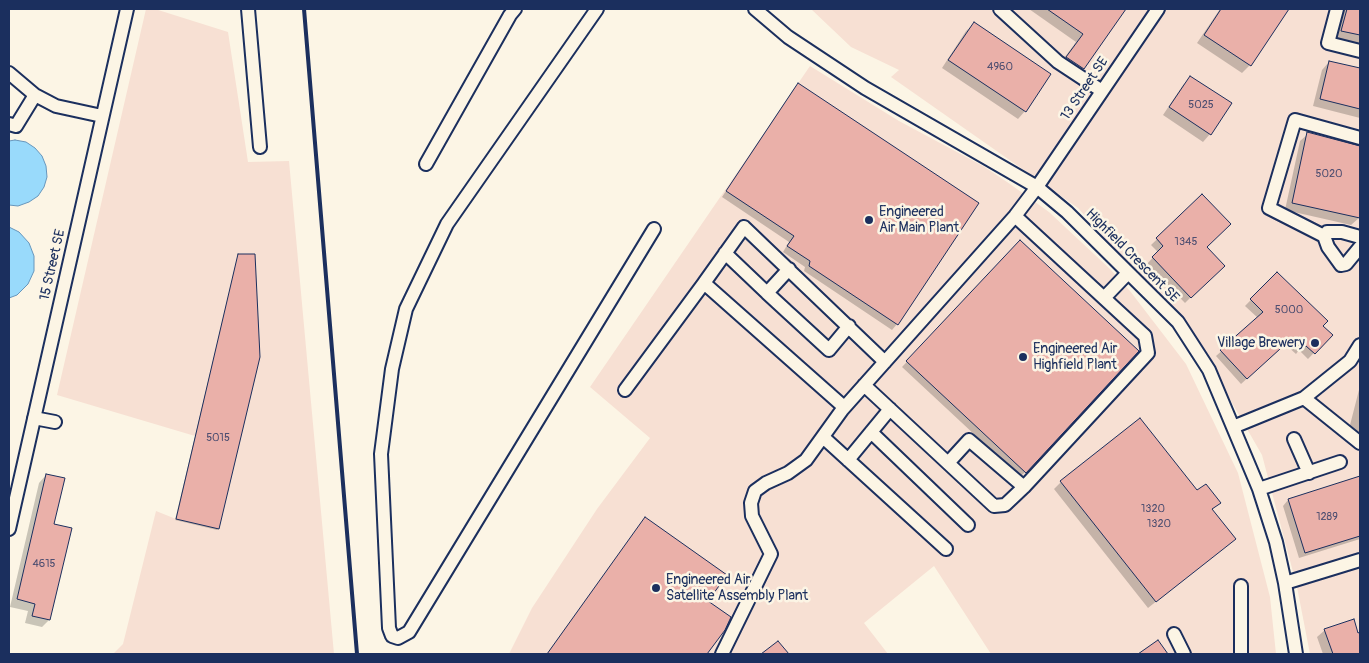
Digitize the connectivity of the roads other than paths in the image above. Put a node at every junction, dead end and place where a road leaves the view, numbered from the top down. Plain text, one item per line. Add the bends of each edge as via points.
1 (127, 9) edge
2 (248, 9) edge
3 (515, 9) edge
4 (598, 9) edge
5 (755, 9) edge
6 (1000, 9) edge
7 (1158, 9) edge
8 (1337, 9) edge
9 (1360, 50) edge
10 (9, 73) edge
11 (1102, 91) junction
12 (35, 95) junction
13 (102, 116) junction
14 (9, 124) edge
15 (1360, 138) edge
16 (260, 147) dead end
17 (426, 164) dead end
18 (1037, 187) junction
19 (1015, 216) junction
20 (654, 228) dead end
21 (1324, 236) junction
22 (1360, 237) edge
23 (1360, 248) edge
24 (725, 253) junction
25 (789, 269) junction
26 (1128, 273) junction
27 (704, 283) junction
28 (767, 293) junction
29 (1104, 298) junction
30 (849, 326) junction
31 (1360, 345) edge
32 (885, 362) junction
33 (864, 385) junction
34 (625, 390) dead end
35 (1304, 398) junction
36 (844, 407) junction
37 (890, 409) junction
38 (34, 418) junction
39 (55, 422) dead end
40 (1233, 426) junction
41 (871, 432) junction
42 (823, 436) junction
43 (1294, 439) dead end
44 (1360, 443) edge
45 (848, 460) junction
46 (1340, 462) dead end
47 (948, 463) junction
48 (1308, 473) junction
49 (1024, 487) junction
50 (1259, 490) junction
51 (968, 525) dead end
52 (9, 529) edge
53 (946, 549) dead end
54 (1360, 560) edge
55 (1285, 583) junction
56 (1242, 586) dead end
57 (1174, 634) dead end
58 (722, 654) edge
59 (1184, 654) edge
60 (1241, 654) edge
61 (1296, 654) edge

1 - 13 street, 15 Street SE
2 - 16 street
3 - 17 street
4 - 20 street via 447,224 406,309 392,369 381,454 389,628 392,636 398,638 409,632
5 - 18 street, Highfield Crescent SE via 788,37 865,88
6 - 11 street via 1058,62
7 - 11 street, 13 Street SE
8 - 9 street via 1328,43
10 - 12 street
11 - 18 street, 13 Street SE
12 - 13 street via 56,106
12 - 14 street via 16,126
13 - 38 street, 15 Street SE
15 - 21 street via 1295,120 1268,208
18 - 19 street, 13 Street SE
18 - 26 street, Highfield Crescent SE
19 - 29 street
19 - 32 street, 13 Street SE
21 - 22 street via 1327,232 1342,232
21 - 23 street via 1341,265 1346,264
24 - 25 street via 744,227
24 - 27 street
24 - 28 street
25 - 28 street
25 - 30 street
26 - 29 street
26 - 40 street, Highfield Crescent SE via 1178,322 1209,370
27 - 34 street
27 - 36 street
28 - 30 street via 829,350
29 - 49 street via 1144,336 1148,353
30 - 32 street
31 - 35 street via 1350,361
32 - 33 street, 13 Street SE
33 - 36 street, 13 Street SE
33 - 37 street
35 - 40 street
35 - 44 street
36 - 42 street, 13 Street SE
37 - 41 street
37 - 47 street
38 - 39 street
38 - 52 street, 15 Street SE
40 - 50 street, Highfield Crescent SE
41 - 45 street
41 - 51 street
42 - 45 street
42 - 58 street, 13 Street SE via 806,460 766,483 752,496 752,516 771,554
43 - 48 street
45 - 53 street
46 - 48 street
47 - 49 street via 994,506 1005,505
47 - 49 street via 969,440
48 - 50 street
50 - 55 street, Highfield Crescent SE
54 - 55 street
55 - 61 street, Highfield Crescent SE
56 - 60 street
57 - 59 street

